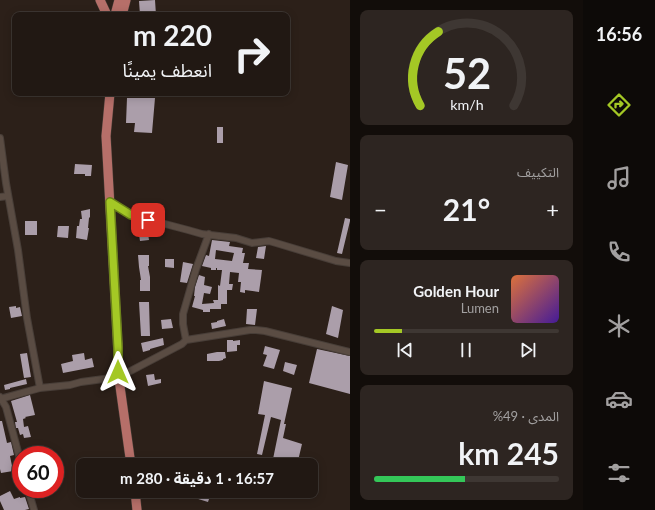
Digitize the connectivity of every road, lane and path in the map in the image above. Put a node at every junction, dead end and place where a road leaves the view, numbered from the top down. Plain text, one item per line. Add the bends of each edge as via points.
1 (100, 0) edge
2 (119, 0) edge
3 (126, 0) edge
4 (106, 12) edge
5 (117, 12) edge
6 (123, 12) edge
7 (109, 96) edge
8 (0, 138) edge
9 (8, 196) junction
10 (0, 197) edge
11 (110, 202) junction
12 (209, 234) junction
13 (350, 263) edge
14 (186, 340) junction
15 (350, 352) edge
16 (119, 377) junction
17 (40, 388) junction
18 (1, 398) edge
19 (16, 446) edge
20 (130, 458) edge
21 (31, 498) edge
22 (136, 498) edge
23 (34, 510) edge
24 (137, 510) edge

1 - 4 main road
2 - 5 main road
3 - 6 main road
7 - 11 main road via 106,136
8 - 9 street
9 - 10 street
9 - 17 street
11 - 12 street via 131,215
11 - 16 main road
12 - 13 street via 252,243 269,241
12 - 14 street via 183,314
14 - 15 street via 256,330
14 - 16 street
16 - 17 street
16 - 20 main road
17 - 18 street
18 - 19 street via 6,407
21 - 23 street
22 - 24 main road

